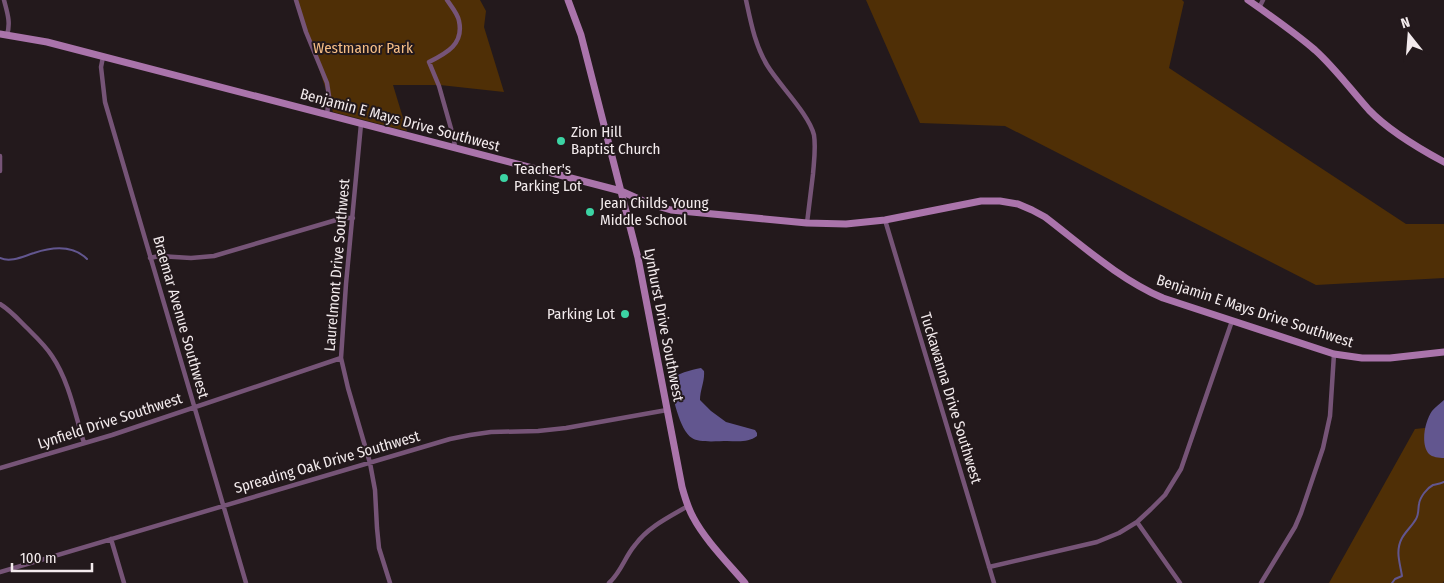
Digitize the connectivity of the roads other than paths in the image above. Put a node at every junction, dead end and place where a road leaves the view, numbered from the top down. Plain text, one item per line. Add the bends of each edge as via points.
1 (4, 0) edge
2 (296, 0) edge
3 (448, 0) edge
4 (568, 0) edge
5 (746, 0) edge
6 (1248, 0) edge
7 (1263, 0) edge
8 (1260, 8) junction
9 (3, 34) edge
10 (103, 57) junction
11 (327, 114) junction
12 (361, 124) junction
13 (455, 148) junction
14 (0, 156) edge
15 (1444, 162) edge
16 (0, 171) edge
17 (621, 190) junction
18 (353, 218) junction
19 (885, 220) junction
20 (807, 223) junction
21 (150, 258) junction
22 (0, 304) edge
23 (1232, 321) junction
24 (1444, 352) edge
25 (1334, 354) junction
26 (341, 358) junction
27 (194, 407) junction
28 (667, 410) junction
29 (84, 443) junction
30 (370, 463) junction
31 (0, 468) edge
32 (223, 506) junction
33 (688, 506) junction
34 (1137, 522) junction
35 (111, 539) junction
36 (989, 566) junction
37 (0, 572) edge
38 (124, 583) edge
39 (246, 583) edge
40 (390, 583) edge
41 (609, 583) edge
42 (744, 583) edge
43 (994, 583) edge
44 (1180, 583) edge
45 (1261, 583) edge

1 - 9 street via 9,27
2 - 11 street via 327,84
3 - 13 street via 459,20 459,34 446,54 429,62
4 - 17 street, Lynhurst Drive Southwest via 581,35
5 - 20 street via 761,54 813,134 814,159
6 - 8 street
7 - 8 street
8 - 15 street via 1316,51 1380,120
9 - 10 street, Benjamin E Mays Drive Southwest
10 - 11 street, Benjamin E Mays Drive Southwest
10 - 21 street, Braemar Avenue Southwest via 105,102
11 - 12 street, Benjamin E Mays Drive Southwest
12 - 13 street, Benjamin E Mays Drive Southwest
12 - 18 street, Laurelmont Drive Southwest
13 - 17 street, Benjamin E Mays Drive Southwest
14 - 16 street
17 - 20 street, Benjamin E Mays Drive Southwest via 671,210
17 - 28 street, Lynhurst Drive Southwest via 638,258
18 - 21 street via 343,218 214,256
18 - 26 street, Laurelmont Drive Southwest
19 - 20 street, Benjamin E Mays Drive Southwest
19 - 23 street, Benjamin E Mays Drive Southwest via 981,202 1018,204 1045,217 1140,288
19 - 36 street, Tuckawanna Drive Southwest
21 - 27 street, Braemar Avenue Southwest
22 - 29 street via 52,356 65,381
23 - 25 street, Benjamin E Mays Drive Southwest
23 - 34 street via 1181,469 1163,497
24 - 25 street, Benjamin E Mays Drive Southwest via 1390,358
25 - 45 street via 1330,416 1324,448 1295,527
26 - 27 street, Lynfield Drive Southwest
26 - 30 street, Laurelmont Drive Southwest
27 - 29 street, Lynfield Drive Southwest
27 - 32 street, Braemar Avenue Southwest
28 - 30 street, Spreading Oak Drive Southwest via 566,428 470,434
28 - 33 street, Lynhurst Drive Southwest
29 - 31 street, Lynfield Drive Southwest
30 - 32 street, Spreading Oak Drive Southwest
30 - 40 street, Laurelmont Drive Southwest via 379,548
32 - 35 street, Spreading Oak Drive Southwest
32 - 39 street, Braemar Avenue Southwest
33 - 41 street via 645,533
33 - 42 street, Lynhurst Drive Southwest via 702,530
34 - 36 street via 1097,542
34 - 44 street
35 - 37 street, Spreading Oak Drive Southwest
35 - 38 street
36 - 43 street, Tuckawanna Drive Southwest

